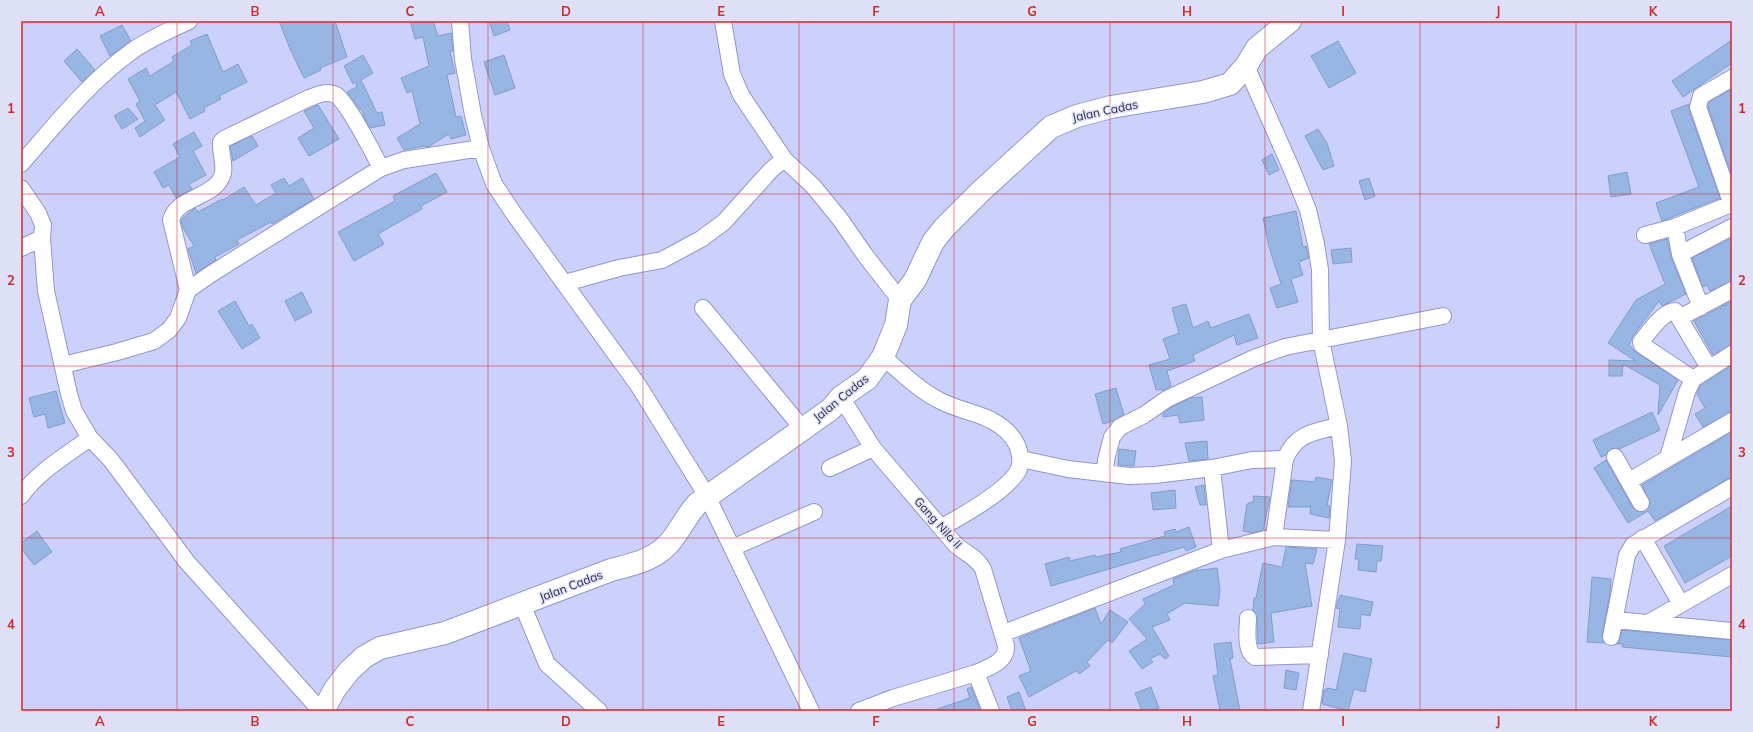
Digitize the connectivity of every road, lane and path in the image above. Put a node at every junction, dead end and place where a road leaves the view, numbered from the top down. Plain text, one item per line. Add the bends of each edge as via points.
1 (189, 21) edge
2 (460, 21) edge
3 (723, 21) edge
4 (1290, 21) edge
5 (1246, 66) junction
6 (1732, 78) edge
7 (480, 148) junction
8 (784, 159) junction
9 (21, 164) edge
10 (381, 168) junction
11 (21, 188) edge
12 (1732, 204) edge
13 (1732, 226) edge
14 (1674, 227) junction
15 (1645, 235) dead end
16 (42, 238) junction
17 (21, 248) edge
18 (1680, 254) junction
19 (565, 283) junction
20 (188, 290) junction
21 (1732, 290) edge
22 (900, 300) junction
23 (1701, 307) junction
24 (703, 308) dead end
25 (1443, 316) dead end
26 (1678, 318) junction
27 (1321, 340) junction
28 (1732, 354) edge
29 (883, 357) junction
30 (63, 364) junction
31 (1709, 368) junction
32 (1692, 379) junction
33 (841, 397) junction
34 (1732, 421) edge
35 (1339, 426) junction
36 (802, 428) junction
37 (90, 438) junction
38 (873, 448) junction
39 (1615, 457) dead end
40 (1668, 458) junction
41 (1021, 459) junction
42 (1285, 459) junction
43 (830, 468) dead end
44 (1212, 468) junction
45 (1106, 473) junction
46 (1629, 481) junction
47 (1732, 487) edge
48 (21, 496) edge
49 (708, 496) junction
50 (1641, 503) dead end
51 (814, 512) dead end
52 (942, 527) junction
53 (1274, 537) junction
54 (1643, 538) junction
55 (1337, 540) junction
56 (732, 548) junction
57 (1221, 550) junction
58 (1730, 581) edge
59 (522, 604) junction
60 (1681, 604) junction
61 (1248, 618) dead end
62 (1615, 620) junction
63 (1648, 623) junction
64 (1732, 631) edge
65 (1004, 633) junction
66 (1611, 637) dead end
67 (1320, 655) junction
68 (976, 673) junction
69 (322, 711) edge
70 (599, 711) edge
71 (811, 711) edge
72 (859, 711) edge
73 (991, 711) edge
74 (1311, 711) edge

1 - 9 street via 133,50 107,71 86,90
2 - 7 street via 463,59
3 - 8 street via 732,74 741,96
4 - 5 street, Jalan Cadas via 1257,48
5 - 22 street, Jalan Cadas via 1230,84 1196,93 1111,107 1077,116 1051,127 944,228 915,280
5 - 27 street via 1308,210 1320,270
6 - 12 street via 1701,96 1698,107
7 - 10 street via 404,160
7 - 19 street via 494,184
8 - 19 street via 724,222 694,243 662,260 619,268
8 - 22 street via 818,192
10 - 20 street
10 - 20 street via 354,119 339,98 330,93 309,98 224,139 221,142 221,177 212,188 176,210 171,220
11 - 16 street via 38,213 42,225
12 - 14 street
13 - 18 street
14 - 15 street
14 - 18 street
16 - 17 street
16 - 30 street via 46,291
18 - 23 street
19 - 49 street via 638,385
20 - 30 street via 178,318 169,330 154,340 117,352
21 - 23 street
22 - 29 street, Jalan Cadas via 896,325
23 - 26 street
24 - 36 street
25 - 27 street
26 - 31 street
26 - 32 street via 1675,311 1670,312 1641,342
27 - 35 street
27 - 45 street via 1285,347 1254,358 1167,399 1120,428 1112,437 1106,460
28 - 31 street
29 - 33 street, Jalan Cadas via 867,379
29 - 41 street via 934,398 1001,426 1015,442
30 - 37 street via 74,410
31 - 32 street
32 - 40 street
33 - 36 street, Jalan Cadas via 830,409
33 - 38 street, Gang Nila II
34 - 40 street
35 - 42 street via 1299,439 1292,445
35 - 55 street via 1343,461
36 - 49 street, Jalan Cadas
37 - 48 street via 50,468
37 - 69 street via 111,460 187,562
38 - 43 street
38 - 52 street, Gang Nila II
39 - 46 street
40 - 46 street
41 - 45 street via 1068,470
41 - 52 street via 1019,469 978,507
42 - 44 street via 1252,460
42 - 53 street
44 - 45 street via 1154,475 1129,476
44 - 57 street
46 - 50 street
47 - 54 street
49 - 56 street
49 - 59 street, Jalan Cadas via 697,504 668,545 652,557
51 - 56 street
52 - 65 street, Gang Nila II via 960,549 981,564
53 - 55 street
53 - 57 street
54 - 60 street
54 - 62 street via 1633,545 1627,555
55 - 67 street
56 - 71 street
57 - 65 street
58 - 60 street
59 - 69 street, Jalan Cadas via 445,633 380,648 364,657 349,671
59 - 70 street via 547,664
60 - 63 street
61 - 67 street via 1250,652 1255,657
62 - 63 street
62 - 66 street
63 - 64 street
65 - 68 street, Gang Nila II via 1004,657
67 - 74 street
68 - 72 street
68 - 73 street

